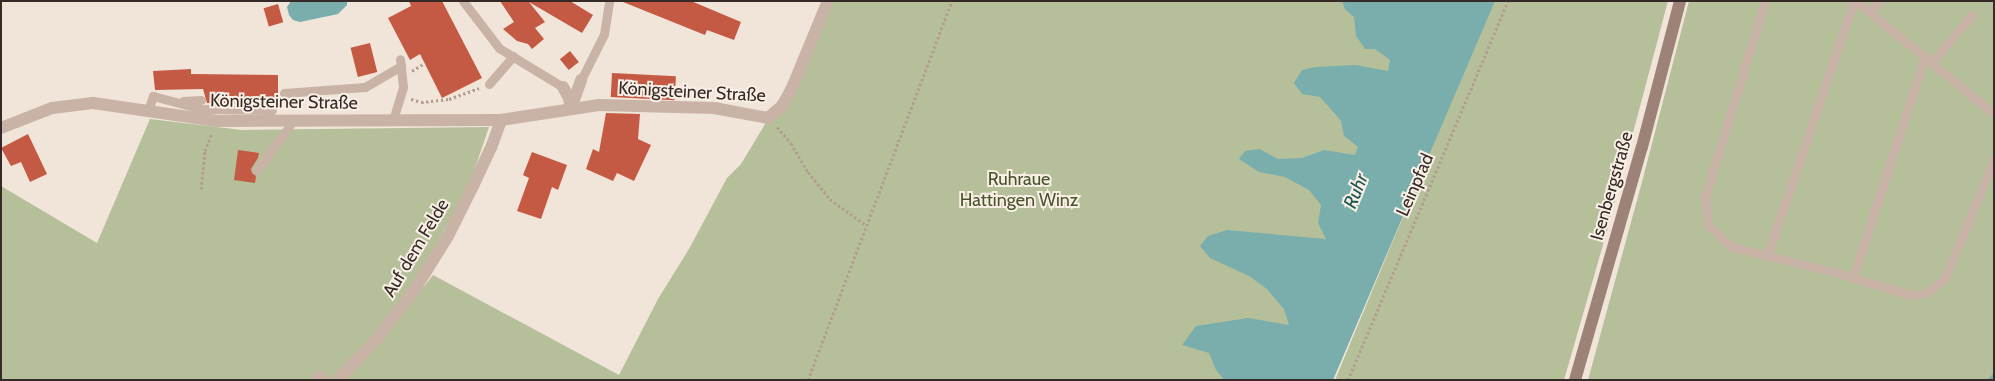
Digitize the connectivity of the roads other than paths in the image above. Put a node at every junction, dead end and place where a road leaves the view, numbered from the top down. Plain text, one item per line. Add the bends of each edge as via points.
1 (463, 1) edge
2 (608, 1) edge
3 (828, 1) edge
4 (1680, 1) edge
5 (1766, 1) edge
6 (1855, 1) edge
7 (1879, 1) edge
8 (1870, 12) junction
9 (1972, 15) dead end
10 (513, 56) junction
11 (1928, 59) junction
12 (581, 80) joint
13 (489, 84) road end
14 (564, 87) joint
15 (284, 93) dead end
16 (201, 100) dead end
17 (173, 101) junction
18 (571, 108) junction
19 (148, 110) junction
20 (272, 110) dead end
21 (1994, 113) edge
22 (293, 120) junction
23 (392, 120) junction
24 (501, 120) junction
25 (1, 128) edge
26 (1994, 159) edge
27 (257, 170) dead end
28 (1767, 256) junction
29 (1854, 278) junction
30 (314, 380) edge
31 (325, 380) edge
32 (338, 380) edge
33 (1575, 380) edge

1 - 10 lane via 499,48
2 - 12 lane via 604,34
3 - 18 street, Königsteiner Straße via 790,95 768,118 714,108 599,105
4 - 33 main road, Isenbergstraße
5 - 28 lane via 1704,197 1708,225 1732,247
6 - 8 lane
6 - 28 lane
7 - 8 lane
8 - 11 lane
9 - 11 lane
10 - 13 lane
10 - 14 lane
11 - 21 lane
11 - 29 lane
12 - 18 street
14 - 18 street
15 - 23 lane via 365,87 401,63 404,81
16 - 17 lane
17 - 19 lane via 153,96
17 - 20 lane via 202,109
18 - 24 street, Königsteiner Straße
19 - 22 street, Königsteiner Straße via 217,120
19 - 25 street, Königsteiner Straße via 93,103 71,104 33,114
22 - 23 street, Königsteiner Straße
22 - 27 lane
23 - 24 street, Königsteiner Straße
24 - 32 street, Auf dem Felde via 491,148 448,236 417,286 377,339
26 - 29 lane via 1945,278 1927,293 1912,295
28 - 29 lane
30 - 31 lane via 320,374

